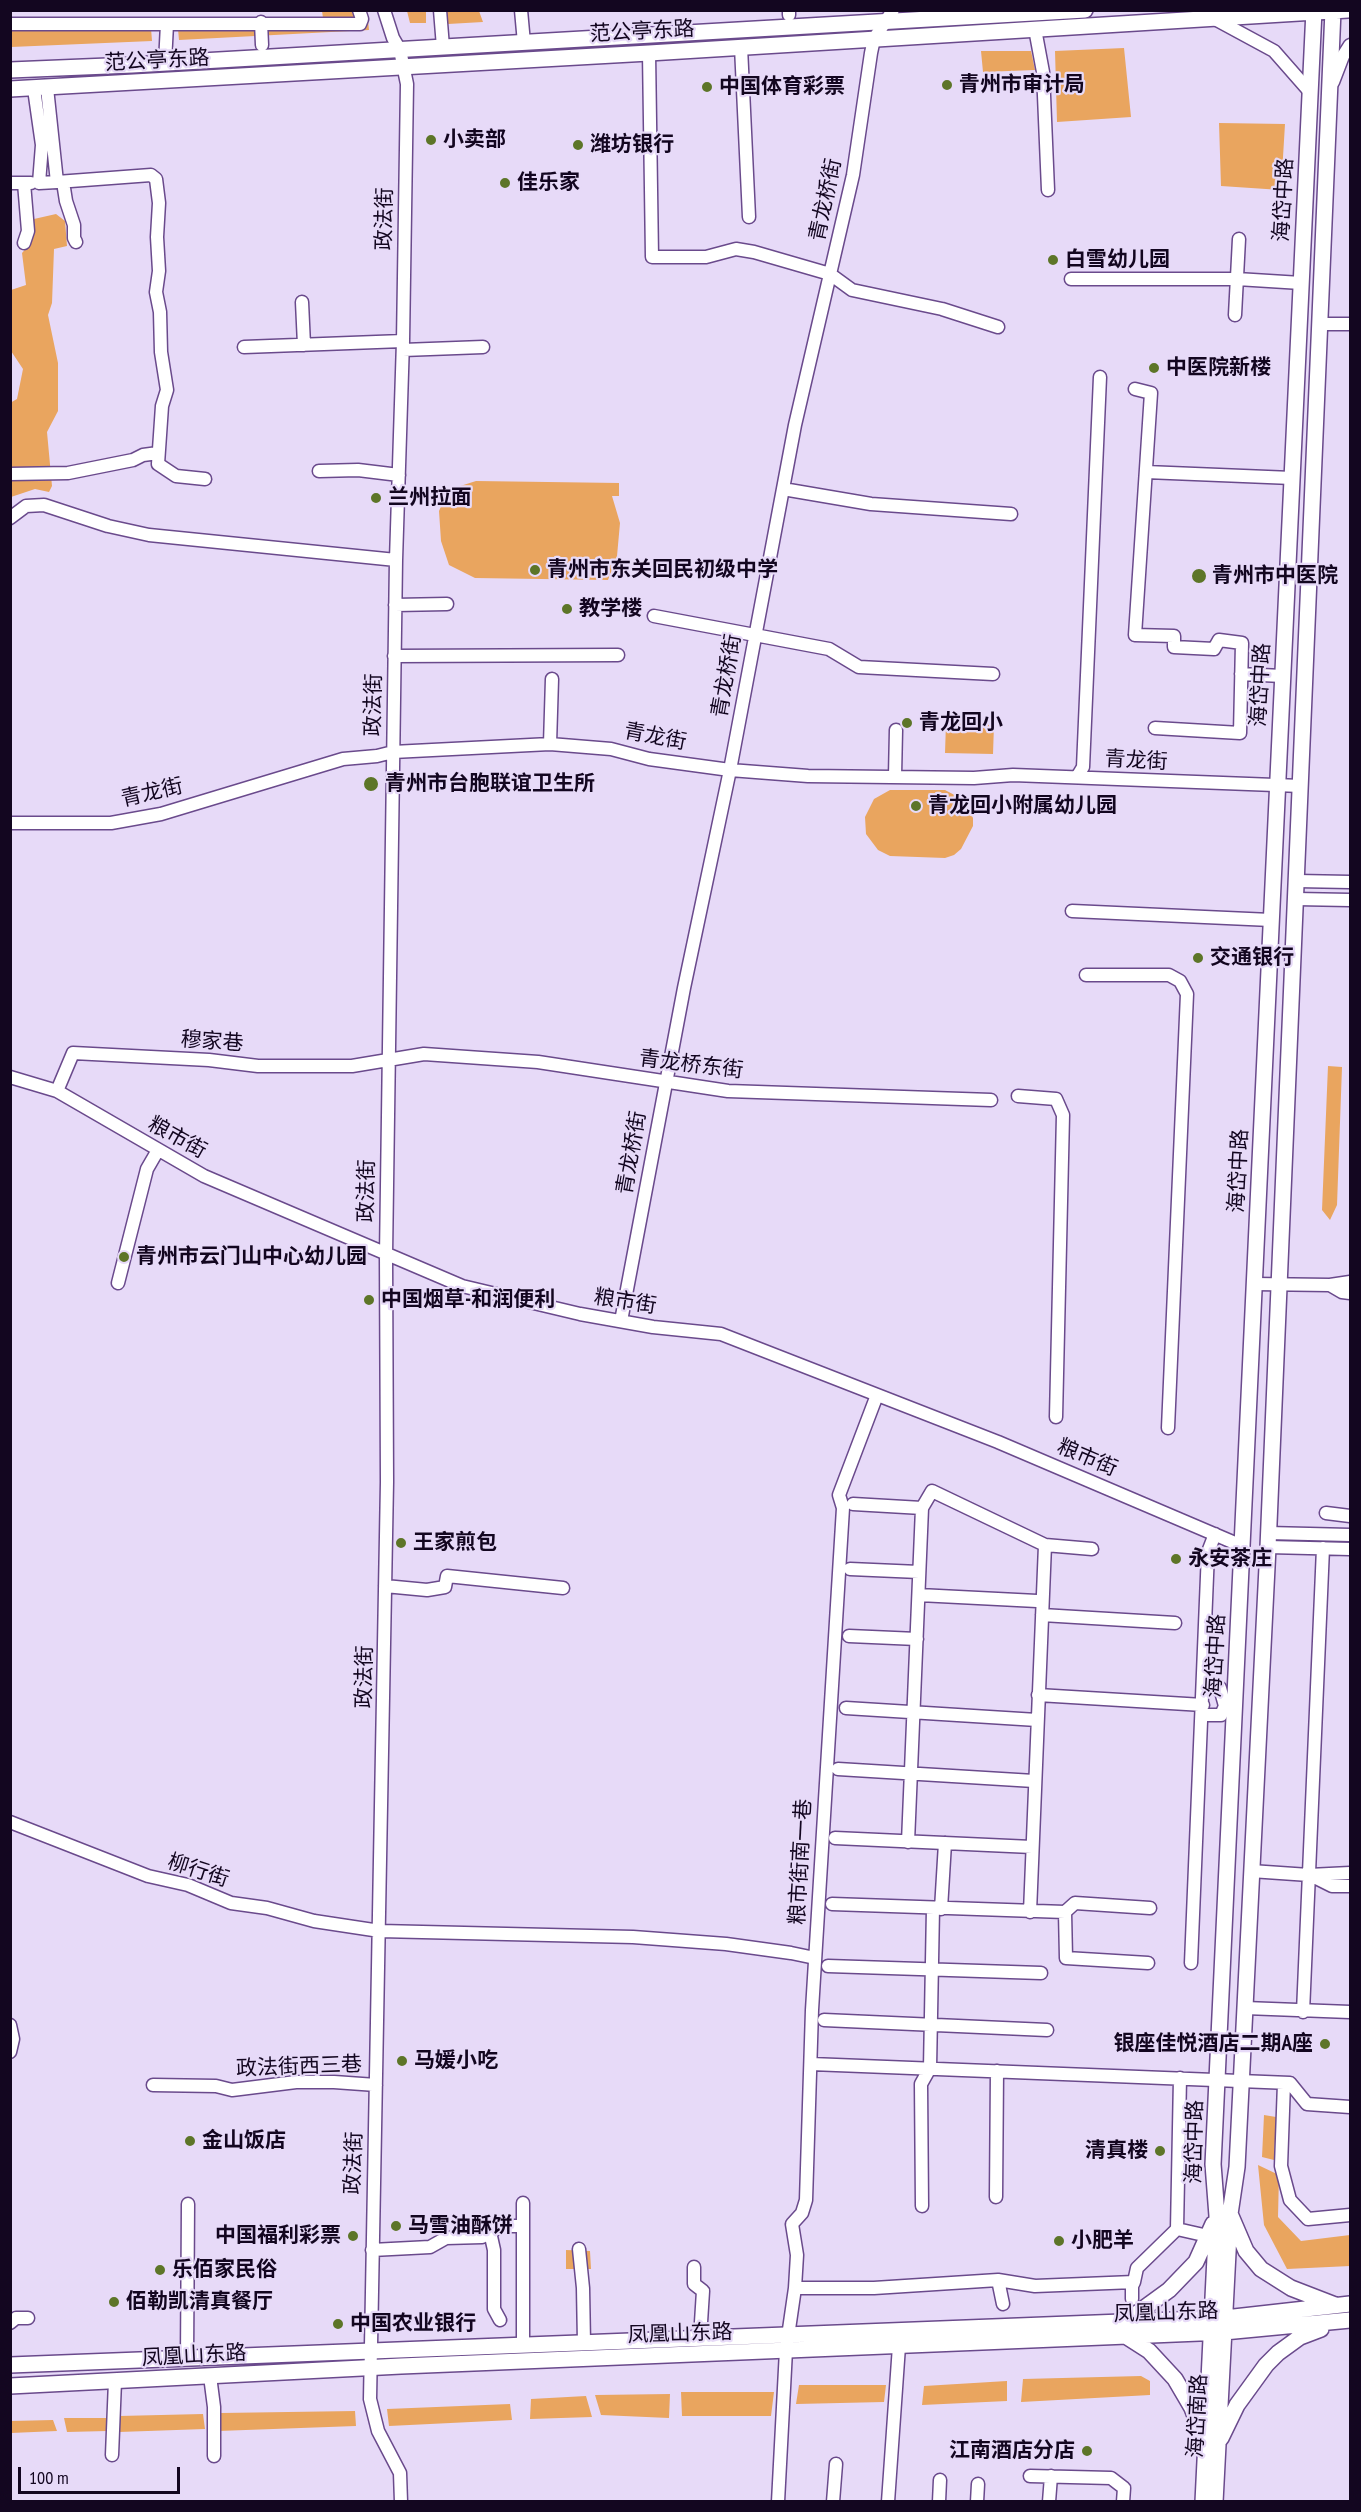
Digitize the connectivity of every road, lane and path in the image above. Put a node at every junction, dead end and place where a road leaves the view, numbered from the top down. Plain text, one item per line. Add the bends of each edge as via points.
1 (359, 10) edge
2 (384, 10) edge
3 (440, 10) edge
4 (521, 10) edge
5 (1086, 10) edge
6 (1348, 10) edge
7 (1314, 11) edge
8 (1333, 11) edge
9 (1046, 12) edge
10 (889, 16) edge
11 (1213, 18) junction
12 (261, 22) junction
13 (10, 24) edge
14 (167, 24) junction
15 (1035, 29) junction
16 (874, 39) junction
17 (524, 43) junction
18 (262, 45) dead end
19 (1350, 45) edge
20 (443, 47) junction
21 (741, 47) junction
22 (400, 50) junction
23 (649, 53) junction
24 (165, 63) junction
25 (405, 67) junction
26 (10, 70) edge
27 (10, 89) edge
28 (40, 89) junction
29 (1310, 92) junction
30 (1330, 92) junction
31 (60, 182) junction
32 (10, 183) edge
33 (24, 183) junction
34 (39, 183) junction
35 (1048, 190) dead end
36 (748, 217) dead end
37 (1239, 239) dead end
38 (76, 242) dead end
39 (24, 243) dead end
40 (830, 274) junction
41 (1071, 279) dead end
42 (1237, 279) junction
43 (1301, 283) junction
44 (302, 302) dead end
45 (1235, 315) dead end
46 (1320, 324) junction
47 (1350, 324) edge
48 (998, 327) dead end
49 (304, 345) junction
50 (403, 346) junction
51 (244, 347) dead end
52 (483, 347) dead end
53 (1100, 377) dead end
54 (1135, 389) dead end
55 (158, 453) junction
56 (319, 471) dead end
57 (1146, 472) junction
58 (10, 474) edge
59 (399, 475) junction
60 (1292, 478) junction
61 (204, 479) dead end
62 (783, 489) junction
63 (1011, 514) dead end
64 (10, 519) edge
65 (396, 560) junction
66 (447, 604) dead end
67 (395, 605) junction
68 (654, 616) dead end
69 (755, 635) junction
70 (618, 655) dead end
71 (394, 656) junction
72 (993, 674) dead end
73 (1241, 674) junction
74 (1282, 676) junction
75 (552, 679) dead end
76 (1155, 728) dead end
77 (896, 730) dead end
78 (550, 744) junction
79 (393, 752) junction
80 (730, 770) junction
81 (895, 776) junction
82 (1077, 777) junction
83 (1277, 786) junction
84 (1301, 786) junction
85 (10, 823) edge
86 (1297, 881) junction
87 (1350, 882) edge
88 (1296, 899) junction
89 (1350, 900) edge
90 (1072, 911) dead end
91 (1271, 920) junction
92 (1086, 975) dead end
93 (388, 1060) junction
94 (10, 1077) edge
95 (665, 1083) junction
96 (57, 1091) junction
97 (1018, 1096) dead end
98 (991, 1100) dead end
99 (158, 1150) junction
100 (386, 1255) junction
101 (118, 1282) dead end
102 (1350, 1282) edge
103 (1254, 1284) junction
104 (1279, 1284) junction
105 (1330, 1285) junction
106 (1350, 1293) edge
107 (621, 1321) junction
108 (877, 1395) junction
109 (1056, 1417) dead end
110 (1168, 1428) dead end
111 (853, 1504) dead end
112 (922, 1508) junction
113 (1326, 1513) dead end
114 (1350, 1516) edge
115 (1215, 1534) junction
116 (1350, 1535) edge
117 (1268, 1540) junction
118 (1045, 1545) junction
119 (1242, 1546) junction
120 (1323, 1548) junction
121 (1092, 1549) dead end
122 (1350, 1549) edge
123 (850, 1569) dead end
124 (919, 1572) junction
125 (386, 1586) junction
126 (563, 1588) dead end
127 (919, 1595) junction
128 (1037, 1601) dead end
129 (1042, 1615) junction
130 (1175, 1623) dead end
131 (849, 1636) dead end
132 (917, 1639) junction
133 (1204, 1689) junction
134 (1038, 1695) junction
135 (1230, 1706) junction
136 (846, 1708) dead end
137 (1202, 1710) junction
138 (914, 1712) junction
139 (1037, 1720) junction
140 (838, 1769) dead end
141 (911, 1773) junction
142 (1034, 1781) junction
143 (10, 1822) edge
144 (835, 1838) dead end
145 (908, 1842) junction
146 (945, 1843) junction
147 (1032, 1847) junction
148 (1251, 1871) junction
149 (1350, 1873) edge
150 (1309, 1875) junction
151 (1350, 1887) edge
152 (832, 1904) dead end
153 (937, 1908) junction
154 (1150, 1908) dead end
155 (1030, 1912) junction
156 (1065, 1912) junction
157 (380, 1931) junction
158 (816, 1958) junction
159 (1148, 1963) dead end
160 (1191, 1963) dead end
161 (828, 1966) dead end
162 (932, 1969) junction
163 (1041, 1973) dead end
164 (1245, 2007) junction
165 (1303, 2012) dead end
166 (1350, 2012) edge
167 (824, 2020) dead end
168 (930, 2023) junction
169 (10, 2025) edge
170 (1047, 2030) dead end
171 (10, 2052) edge
172 (811, 2064) junction
173 (930, 2068) junction
174 (998, 2071) junction
175 (1180, 2078) junction
176 (1218, 2080) junction
177 (1241, 2080) junction
178 (1284, 2083) junction
179 (153, 2085) dead end
180 (376, 2085) junction
181 (1350, 2107) edge
182 (996, 2197) dead end
183 (523, 2203) dead end
184 (188, 2204) dead end
185 (922, 2206) dead end
186 (1223, 2215) junction
187 (1350, 2215) edge
188 (523, 2226) junction
189 (1177, 2229) junction
190 (490, 2232) junction
191 (1208, 2236) junction
192 (579, 2249) dead end
193 (372, 2250) junction
194 (694, 2267) dead end
195 (998, 2280) junction
196 (1134, 2282) junction
197 (795, 2289) junction
198 (1132, 2299) dead end
199 (1003, 2304) dead end
200 (1344, 2305) edge
201 (28, 2318) dead end
202 (500, 2320) dead end
203 (1344, 2321) edge
204 (10, 2323) edge
205 (1218, 2325) junction
206 (1124, 2329) junction
207 (788, 2335) junction
208 (700, 2338) junction
209 (584, 2343) junction
210 (523, 2346) junction
211 (899, 2346) junction
212 (786, 2350) junction
213 (372, 2352) junction
214 (188, 2359) junction
215 (10, 2366) edge
216 (371, 2368) junction
217 (210, 2376) junction
218 (115, 2381) junction
219 (10, 2386) edge
220 (1211, 2445) junction
221 (112, 2455) dead end
222 (214, 2456) dead end
223 (836, 2464) dead end
224 (1030, 2476) dead end
225 (1051, 2476) junction
226 (940, 2480) dead end
227 (978, 2484) dead end
228 (401, 2502) edge
229 (778, 2502) edge
230 (833, 2502) edge
231 (888, 2502) edge
232 (939, 2502) edge
233 (977, 2502) edge
234 (1049, 2502) edge
235 (1123, 2502) edge
236 (1203, 2502) edge
237 (1215, 2502) edge

1 - 12 street via 360,24
2 - 22 street, 政法街
3 - 20 street
4 - 17 street
5 - 9 main road, 范公亭东路
6 - 8 main road, 范公亭东路
7 - 8 main road, 范公亭东路
7 - 11 main road, 范公亭东路
7 - 29 main road, 海岱中路
8 - 30 main road, 海岱中路
9 - 10 main road, 范公亭东路
10 - 16 street
10 - 17 main road, 范公亭东路
11 - 15 main road, 范公亭东路
11 - 29 street via 1274,51
12 - 14 street
12 - 18 street
13 - 14 street
14 - 24 street
15 - 16 main road, 范公亭东路
15 - 35 street via 1043,72
16 - 21 main road, 范公亭东路
16 - 40 street, 青龙桥街 via 853,175
17 - 20 main road, 范公亭东路
19 - 30 street
20 - 22 main road, 范公亭东路
21 - 23 main road, 范公亭东路
21 - 36 street
22 - 24 main road, 范公亭东路
22 - 25 street, 政法街
23 - 25 main road, 范公亭东路
23 - 40 street via 652,257 706,257 736,249
24 - 26 main road, 范公亭东路
25 - 28 main road, 范公亭东路
25 - 50 street, 政法街
27 - 28 main road, 范公亭东路
28 - 31 street
28 - 34 street
29 - 43 main road, 海岱中路
30 - 46 main road, 海岱中路
31 - 34 street
31 - 38 street
31 - 55 street via 151,175 156,179 156,292 167,390
32 - 33 street
33 - 34 street
33 - 39 street via 28,231
37 - 42 street
40 - 48 street via 852,290 942,309
40 - 62 street, 青龙桥街
41 - 42 street
42 - 43 street
42 - 45 street
43 - 60 main road, 海岱中路
44 - 49 street
46 - 47 street
46 - 84 main road, 海岱中路
49 - 50 street
49 - 51 street
50 - 52 street
50 - 59 street, 政法街
53 - 82 street via 1083,767
54 - 57 street via 1151,393
55 - 58 street via 68,473
55 - 61 street via 158,465 167,471
56 - 59 street
57 - 60 street
57 - 73 street via 1135,635 1174,636 1174,646 1214,648 1219,640 1242,643
59 - 65 street, 政法街
60 - 74 main road, 海岱中路
62 - 63 street via 871,504
62 - 69 street, 青龙桥街
64 - 65 street via 26,506 44,505 149,535
65 - 67 street, 政法街
66 - 67 street
67 - 71 street, 政法街
68 - 69 street
69 - 72 street via 829,649 859,667
69 - 80 street, 青龙桥街
70 - 71 street
71 - 79 street, 政法街
73 - 74 street
73 - 76 street via 1240,733
74 - 83 main road, 海岱中路
75 - 78 street
77 - 81 street
78 - 79 street, 青龙街
78 - 80 street, 青龙街 via 611,749 649,759
79 - 85 street, 青龙街 via 343,759 161,814 111,822
79 - 93 street, 政法街
80 - 81 street, 青龙街 via 808,776
80 - 95 street, 青龙桥街
81 - 82 street, 青龙街
82 - 83 street, 青龙街
83 - 84 street, 青龙街
83 - 91 main road, 海岱中路
84 - 86 main road, 海岱中路
86 - 87 street
86 - 88 main road, 海岱中路
88 - 89 street
88 - 104 main road, 海岱中路
90 - 91 street
91 - 103 main road, 海岱中路
92 - 110 street via 1169,975 1180,981 1187,994
93 - 95 street, 青龙桥东街 via 424,1054 488,1057
93 - 96 street, 穆家巷 via 352,1066 258,1066 73,1053
93 - 100 street, 政法街
94 - 96 street, 粮市街
95 - 98 street, 青龙桥东街 via 773,1094
95 - 107 street, 青龙桥街
96 - 99 street, 粮市街
97 - 109 street via 1056,1099 1063,1115
99 - 100 street, 粮市街 via 204,1176
99 - 101 street via 147,1169
100 - 107 street, 粮市街 via 462,1286
100 - 125 street, 政法街
102 - 105 street
103 - 104 street
103 - 119 main road, 海岱中路
104 - 105 street
104 - 117 main road, 海岱中路
105 - 106 street
107 - 108 street, 粮市街 via 721,1334
108 - 115 street, 粮市街
108 - 158 street, 粮市街南一巷 via 839,1495 843,1508
111 - 112 street
112 - 118 street via 932,1491
112 - 124 street
113 - 114 street
115 - 119 street, 粮市街
115 - 133 street via 1208,1552
116 - 117 street
117 - 120 street
117 - 148 main road, 海岱中路
118 - 121 street
118 - 129 street
119 - 135 main road, 海岱中路
120 - 122 street
120 - 150 street
123 - 124 street
124 - 127 street
125 - 126 street via 427,1590 445,1587 447,1576
125 - 157 street, 政法街
127 - 128 street
127 - 132 street
129 - 130 street
129 - 134 street
131 - 132 street
132 - 138 street
133 - 135 street via 1220,1688
133 - 137 street
134 - 137 street
134 - 139 street
135 - 137 street via 1221,1715
135 - 176 main road, 海岱中路
136 - 138 street
137 - 160 street
138 - 139 street
138 - 141 street
139 - 142 street
140 - 141 street
141 - 142 street
141 - 145 street
142 - 147 street
143 - 157 street, 柳行街 via 148,1876 189,1885 231,1902
144 - 145 street
145 - 146 street
146 - 147 street
146 - 153 street
147 - 155 street
148 - 150 street
148 - 164 main road, 海岱中路
149 - 150 street
150 - 151 street via 1332,1886
150 - 165 street
152 - 153 street
153 - 155 street
153 - 162 street
154 - 156 street via 1075,1903
155 - 156 street
156 - 159 street via 1066,1958
157 - 158 street, 柳行街 via 633,1937 726,1944
157 - 180 street, 政法街
158 - 172 street, 粮市街南一巷
161 - 162 street
162 - 163 street
162 - 168 street
164 - 166 street
164 - 177 main road, 海岱中路
167 - 168 street
168 - 170 street
168 - 173 street
169 - 171 street
172 - 173 street
172 - 197 street, 粮市街南一巷 via 806,2200 802,2213 792,2224
173 - 174 street
173 - 185 street via 921,2084
174 - 175 street
174 - 182 street
175 - 176 street
175 - 189 street
176 - 177 street
176 - 186 main road, 海岱中路 via 1213,2164
177 - 178 street
177 - 186 main road, 海岱中路 via 1236,2167
178 - 181 street via 1290,2083 1307,2104
178 - 187 street via 1281,2166 1290,2200 1308,2219
179 - 180 street, 政法街西三巷 via 232,2090 296,2082
180 - 193 street, 政法街
183 - 188 street
184 - 214 street
186 - 191 main road
186 - 200 main road via 1261,2269 1291,2288
186 - 205 main road, 海岱中路
188 - 190 street via 502,2226
188 - 210 street
189 - 191 street
189 - 196 street via 1137,2268
190 - 193 street via 482,2237 446,2238 430,2247
190 - 202 street via 494,2250 494,2309
191 - 206 main road via 1196,2262
192 - 209 street
193 - 213 street, 政法街
194 - 208 street via 694,2284 704,2291
195 - 196 street via 1035,2286
195 - 197 street
195 - 199 street
196 - 198 street
197 - 207 street, 粮市街南一巷
200 - 205 main road, 凤凰山东路
201 - 204 street via 16,2318
203 - 205 main road, 凤凰山东路
203 - 220 main road via 1300,2337 1278,2353
205 - 206 main road, 凤凰山东路
205 - 220 main road, 海岱南路
206 - 207 main road, 凤凰山东路
206 - 211 main road, 凤凰山东路
206 - 220 main road via 1175,2379
207 - 208 main road, 凤凰山东路
207 - 212 street, 粮市街南一巷
208 - 209 main road, 凤凰山东路
209 - 210 main road, 凤凰山东路
210 - 213 main road, 凤凰山东路
211 - 212 main road, 凤凰山东路
211 - 231 street
212 - 216 main road, 凤凰山东路
212 - 229 street, 粮市街南一巷
213 - 214 main road, 凤凰山东路
213 - 216 street, 政法街
214 - 215 main road, 凤凰山东路
216 - 217 main road, 凤凰山东路
216 - 228 street, 政法街 via 370,2399 378,2431 400,2472
217 - 218 main road, 凤凰山东路
217 - 222 street
218 - 219 main road, 凤凰山东路
218 - 221 street
220 - 236 main road, 海岱南路
220 - 237 main road, 海岱南路
223 - 230 street
224 - 225 street
225 - 234 street
225 - 235 street via 1111,2478 1124,2488
226 - 232 street
227 - 233 street

